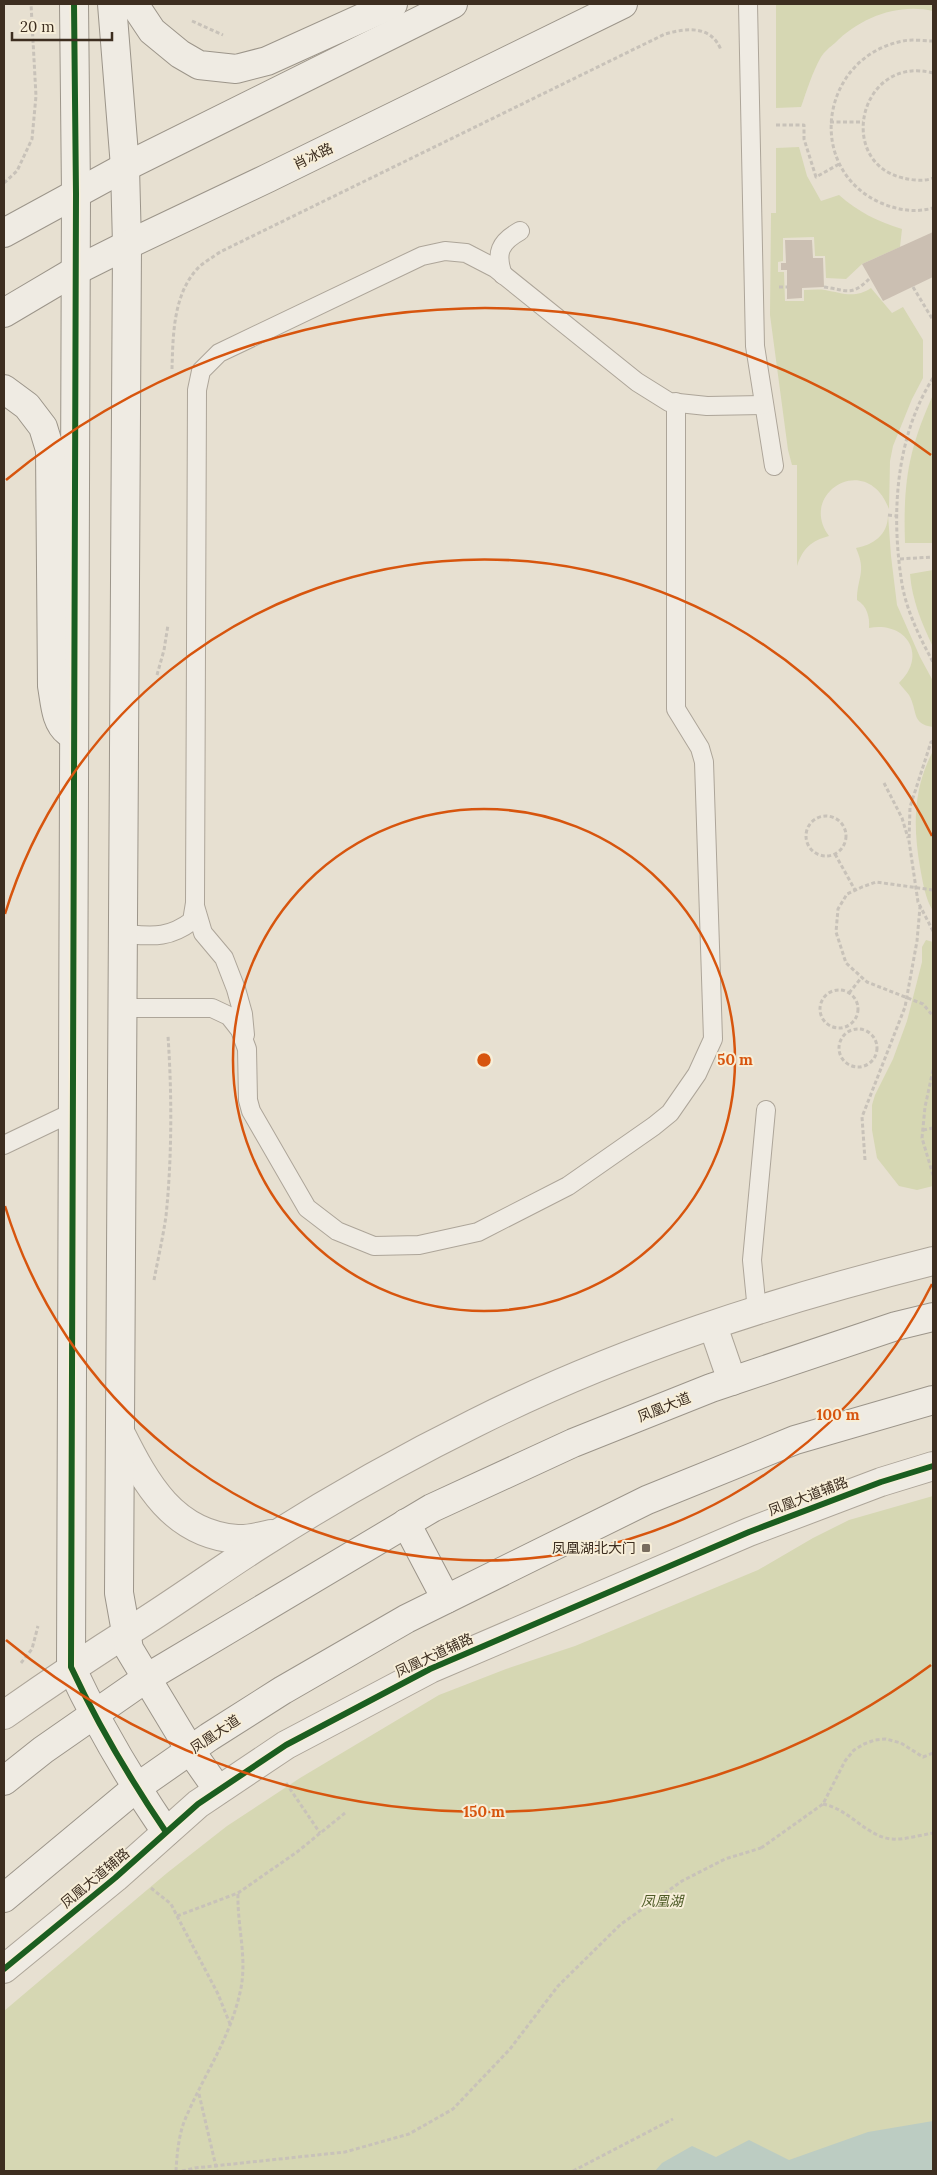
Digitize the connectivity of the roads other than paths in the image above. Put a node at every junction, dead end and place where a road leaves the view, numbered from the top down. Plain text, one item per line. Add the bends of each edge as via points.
1 (74, 4) edge
2 (112, 4) edge
3 (134, 4) edge
4 (393, 4) edge
5 (453, 4) edge
6 (623, 4) edge
7 (748, 4) edge
8 (126, 167) junction
9 (76, 194) junction
10 (520, 231) dead end
11 (4, 233) edge
12 (127, 245) junction
13 (75, 271) junction
14 (503, 275) junction
15 (4, 313) edge
16 (4, 389) edge
17 (676, 402) junction
18 (763, 405) junction
19 (774, 466) dead end
20 (74, 736) junction
21 (195, 903) junction
22 (123, 934) junction
23 (123, 1008) junction
24 (247, 1049) junction
25 (766, 1110) dead end
26 (73, 1112) junction
27 (4, 1145) edge
28 (933, 1260) edge
29 (757, 1311) junction
30 (933, 1317) edge
31 (713, 1326) junction
32 (732, 1381) junction
33 (933, 1400) edge
34 (120, 1432) junction
35 (933, 1466) edge
36 (406, 1523) junction
37 (280, 1532) junction
38 (446, 1599) junction
39 (126, 1632) junction
40 (71, 1667) junction
41 (145, 1679) junction
42 (4, 1715) edge
43 (94, 1715) junction
44 (190, 1750) junction
45 (4, 1781) edge
46 (136, 1788) junction
47 (218, 1790) junction
48 (166, 1832) junction
49 (4, 1898) edge
50 (4, 1968) edge

1 - 9 street
2 - 8 street
3 - 4 street via 152,31 180,54 200,65 236,70 267,61
5 - 8 street
6 - 12 street, 肖冰路
7 - 18 lane via 755,346
8 - 9 street
8 - 12 street
9 - 11 street
9 - 13 street
10 - 14 lane via 507,238 500,250 499,264
12 - 13 street, 肖冰路
12 - 22 street
13 - 15 street, 肖冰路
13 - 20 street
14 - 17 lane via 637,382 668,402
14 - 21 lane via 466,254 445,251 422,256 219,353 201,371 197,400
16 - 20 street via 27,406 43,427 50,450 52,686 63,728
17 - 18 lane via 706,406
17 - 24 lane via 676,709 700,748 704,762 713,1039 697,1074 670,1113 568,1186 478,1232 419,1245 374,1246 337,1231 307,1208 251,1111
18 - 19 lane
20 - 26 street
21 - 22 lane via 192,920 180,930 162,936
21 - 24 lane via 203,933 224,958 236,989
22 - 23 street
23 - 24 lane via 212,1008 229,1016 240,1030
23 - 34 street
25 - 29 lane via 752,1260
26 - 27 lane
26 - 40 street
28 - 29 street via 850,1281
29 - 31 street
30 - 32 street, 凤凰大道 via 896,1326
31 - 32 street
31 - 37 street via 575,1378 475,1422
32 - 36 street, 凤凰大道 via 573,1443
33 - 38 street, 凤凰大道 via 776,1447 647,1500
34 - 37 street via 141,1475 167,1508 198,1530 238,1539
34 - 39 street via 119,1593
35 - 47 street, 凤凰大道辅路 via 880,1482 749,1532 430,1669 286,1745
36 - 38 street
36 - 41 street, 凤凰大道
37 - 39 street
38 - 44 street, 凤凰大道 via 283,1690
39 - 40 street
39 - 41 street via 129,1649
40 - 42 street
40 - 43 street
41 - 43 street, 凤凰大道
41 - 44 street
43 - 45 street, 凤凰大道
43 - 46 street
44 - 46 street, 凤凰大道
44 - 47 street
46 - 48 street
46 - 49 street, 凤凰大道
47 - 48 street, 凤凰大道辅路
48 - 50 street, 凤凰大道辅路

